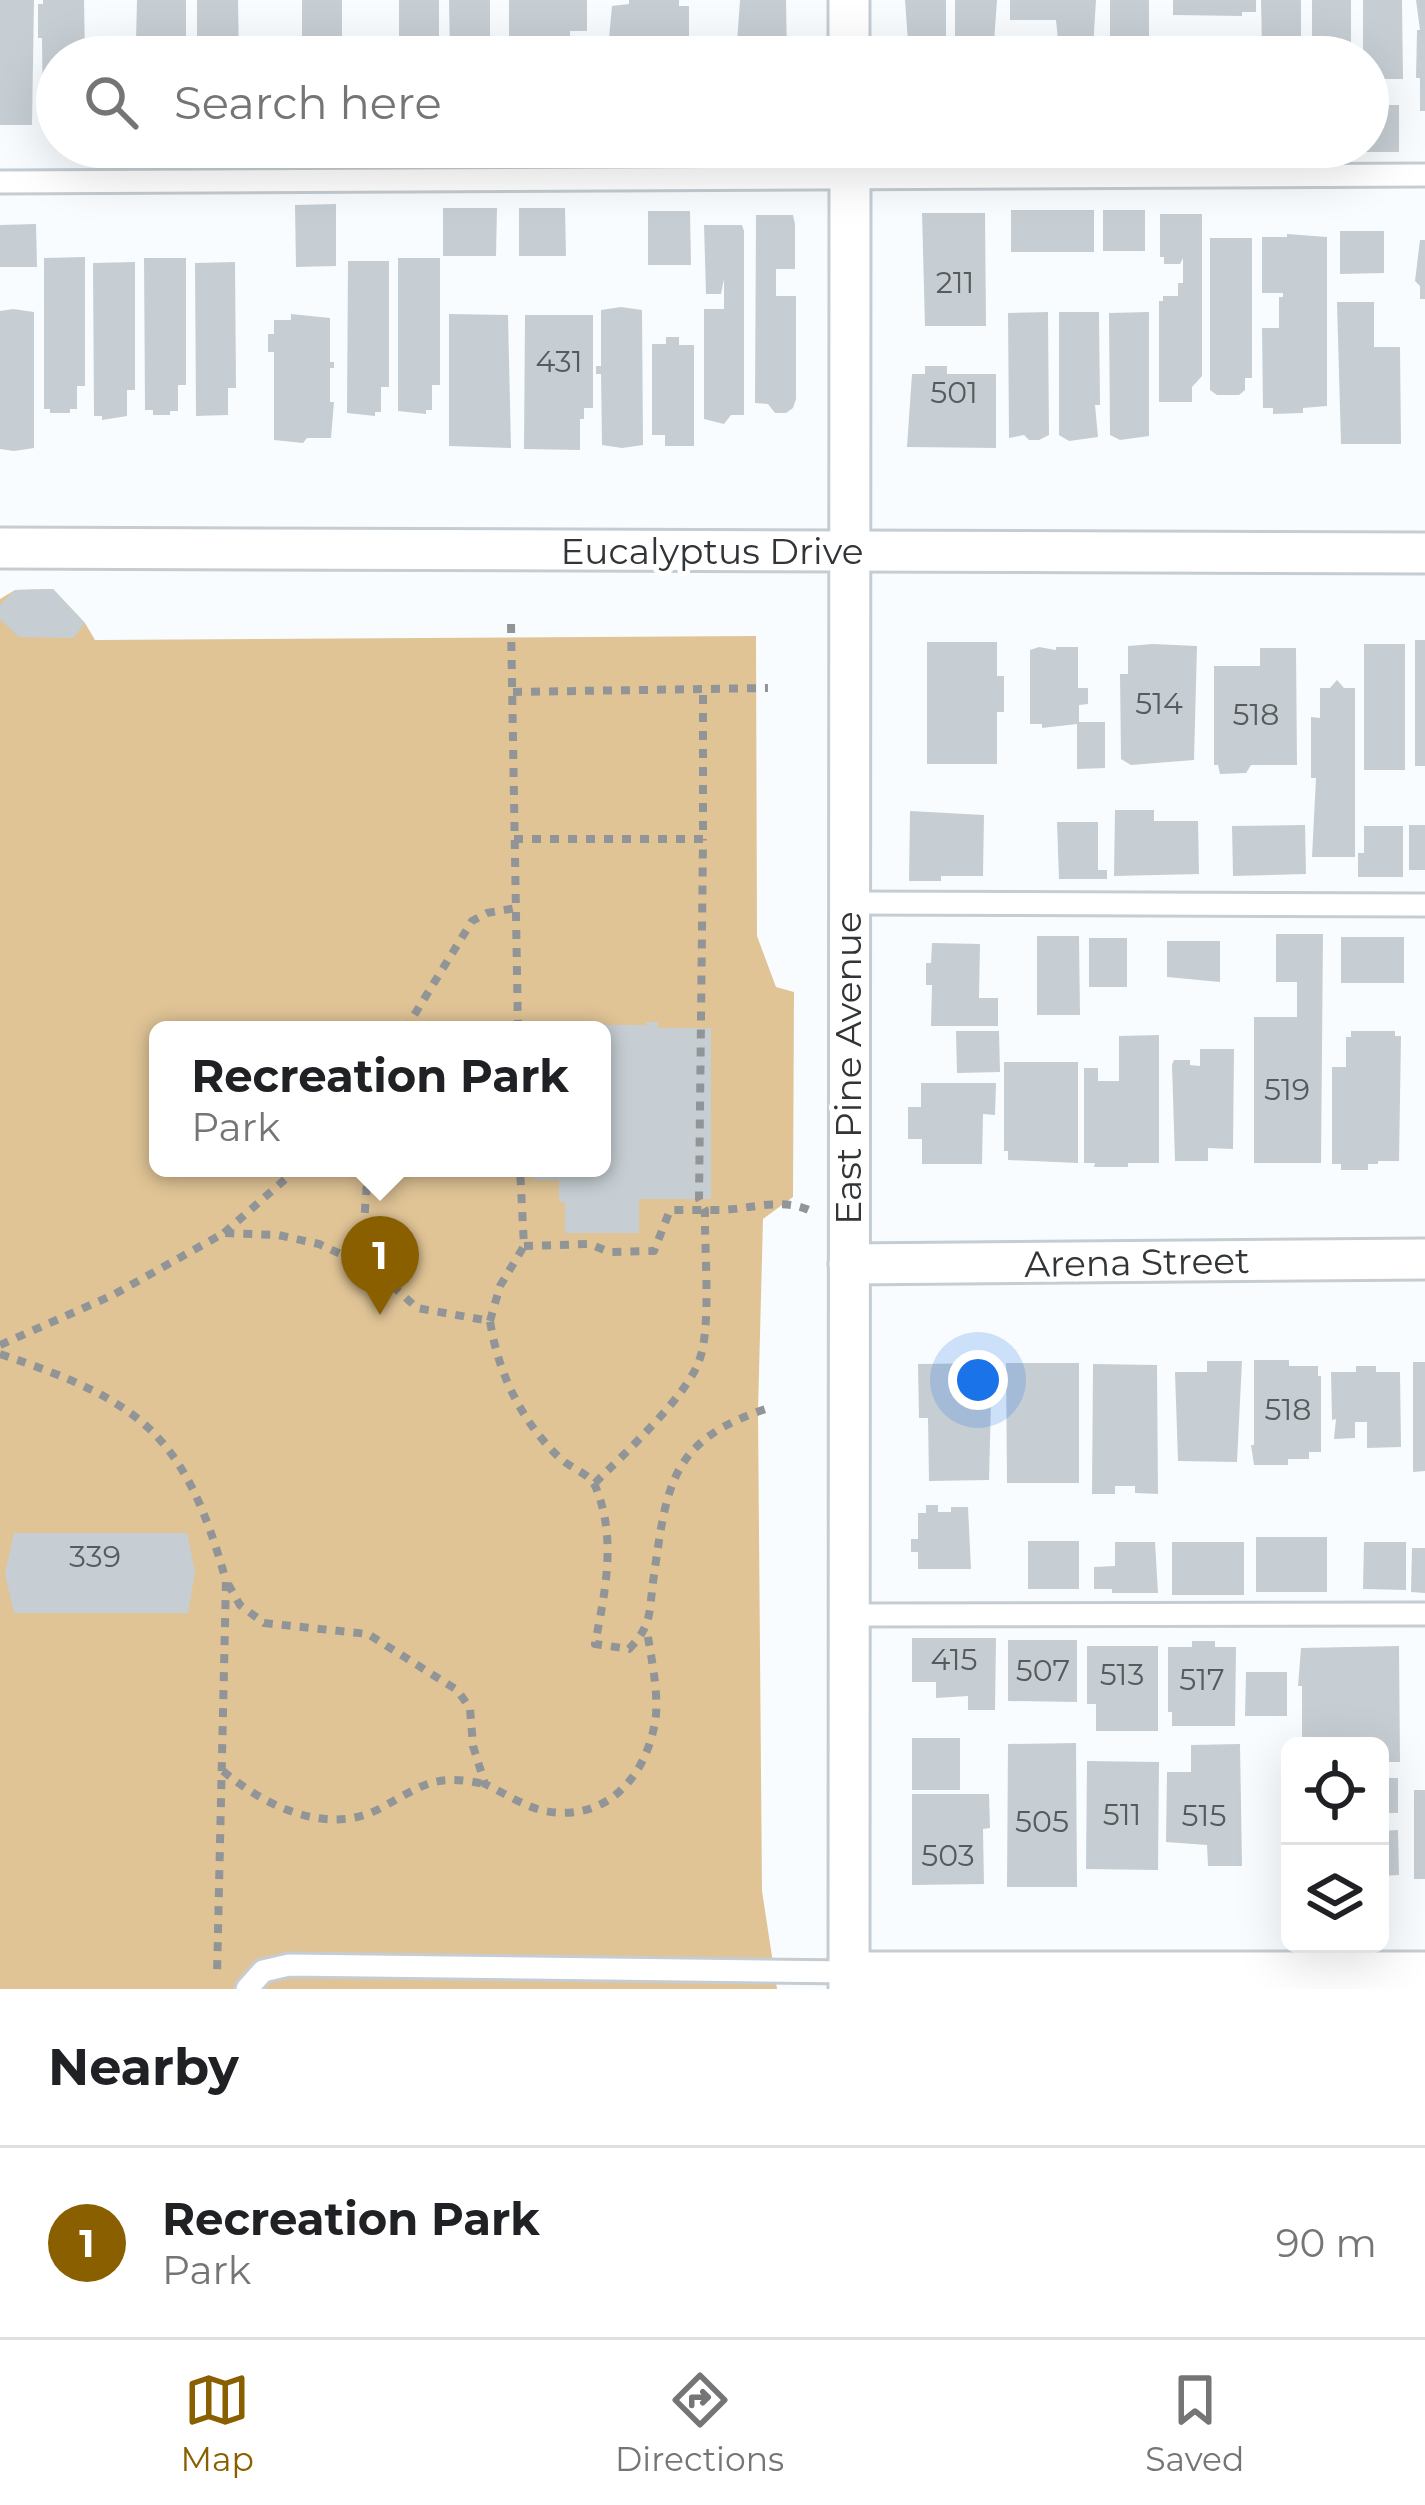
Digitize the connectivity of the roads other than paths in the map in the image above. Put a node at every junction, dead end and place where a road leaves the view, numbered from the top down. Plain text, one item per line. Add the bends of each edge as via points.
1 (849, 0) edge
2 (849, 36) edge
3 (595, 168) edge
4 (850, 168) edge
5 (1096, 168) edge
6 (1425, 176) edge
7 (0, 182) edge
8 (0, 548) edge
9 (849, 551) junction
10 (1425, 553) edge
11 (848, 903) junction
12 (1425, 905) edge
13 (1425, 1259) edge
14 (849, 1264) junction
15 (1425, 1614) edge
16 (848, 1615) junction
17 (1425, 1972) edge
18 (849, 1981) edge
19 (247, 1989) edge

1 - 2 street
3 - 7 lane
4 - 9 street, East Pine Avenue
5 - 6 lane
8 - 9 street, Eucalyptus Drive
9 - 10 street, Eucalyptus Drive
9 - 11 street, East Pine Avenue
11 - 12 lane
11 - 14 street, East Pine Avenue
13 - 14 street, Arena Street
14 - 16 street, East Pine Avenue
15 - 16 lane
16 - 18 street, East Pine Avenue
17 - 18 street
18 - 19 lane via 289,1965 263,1971

